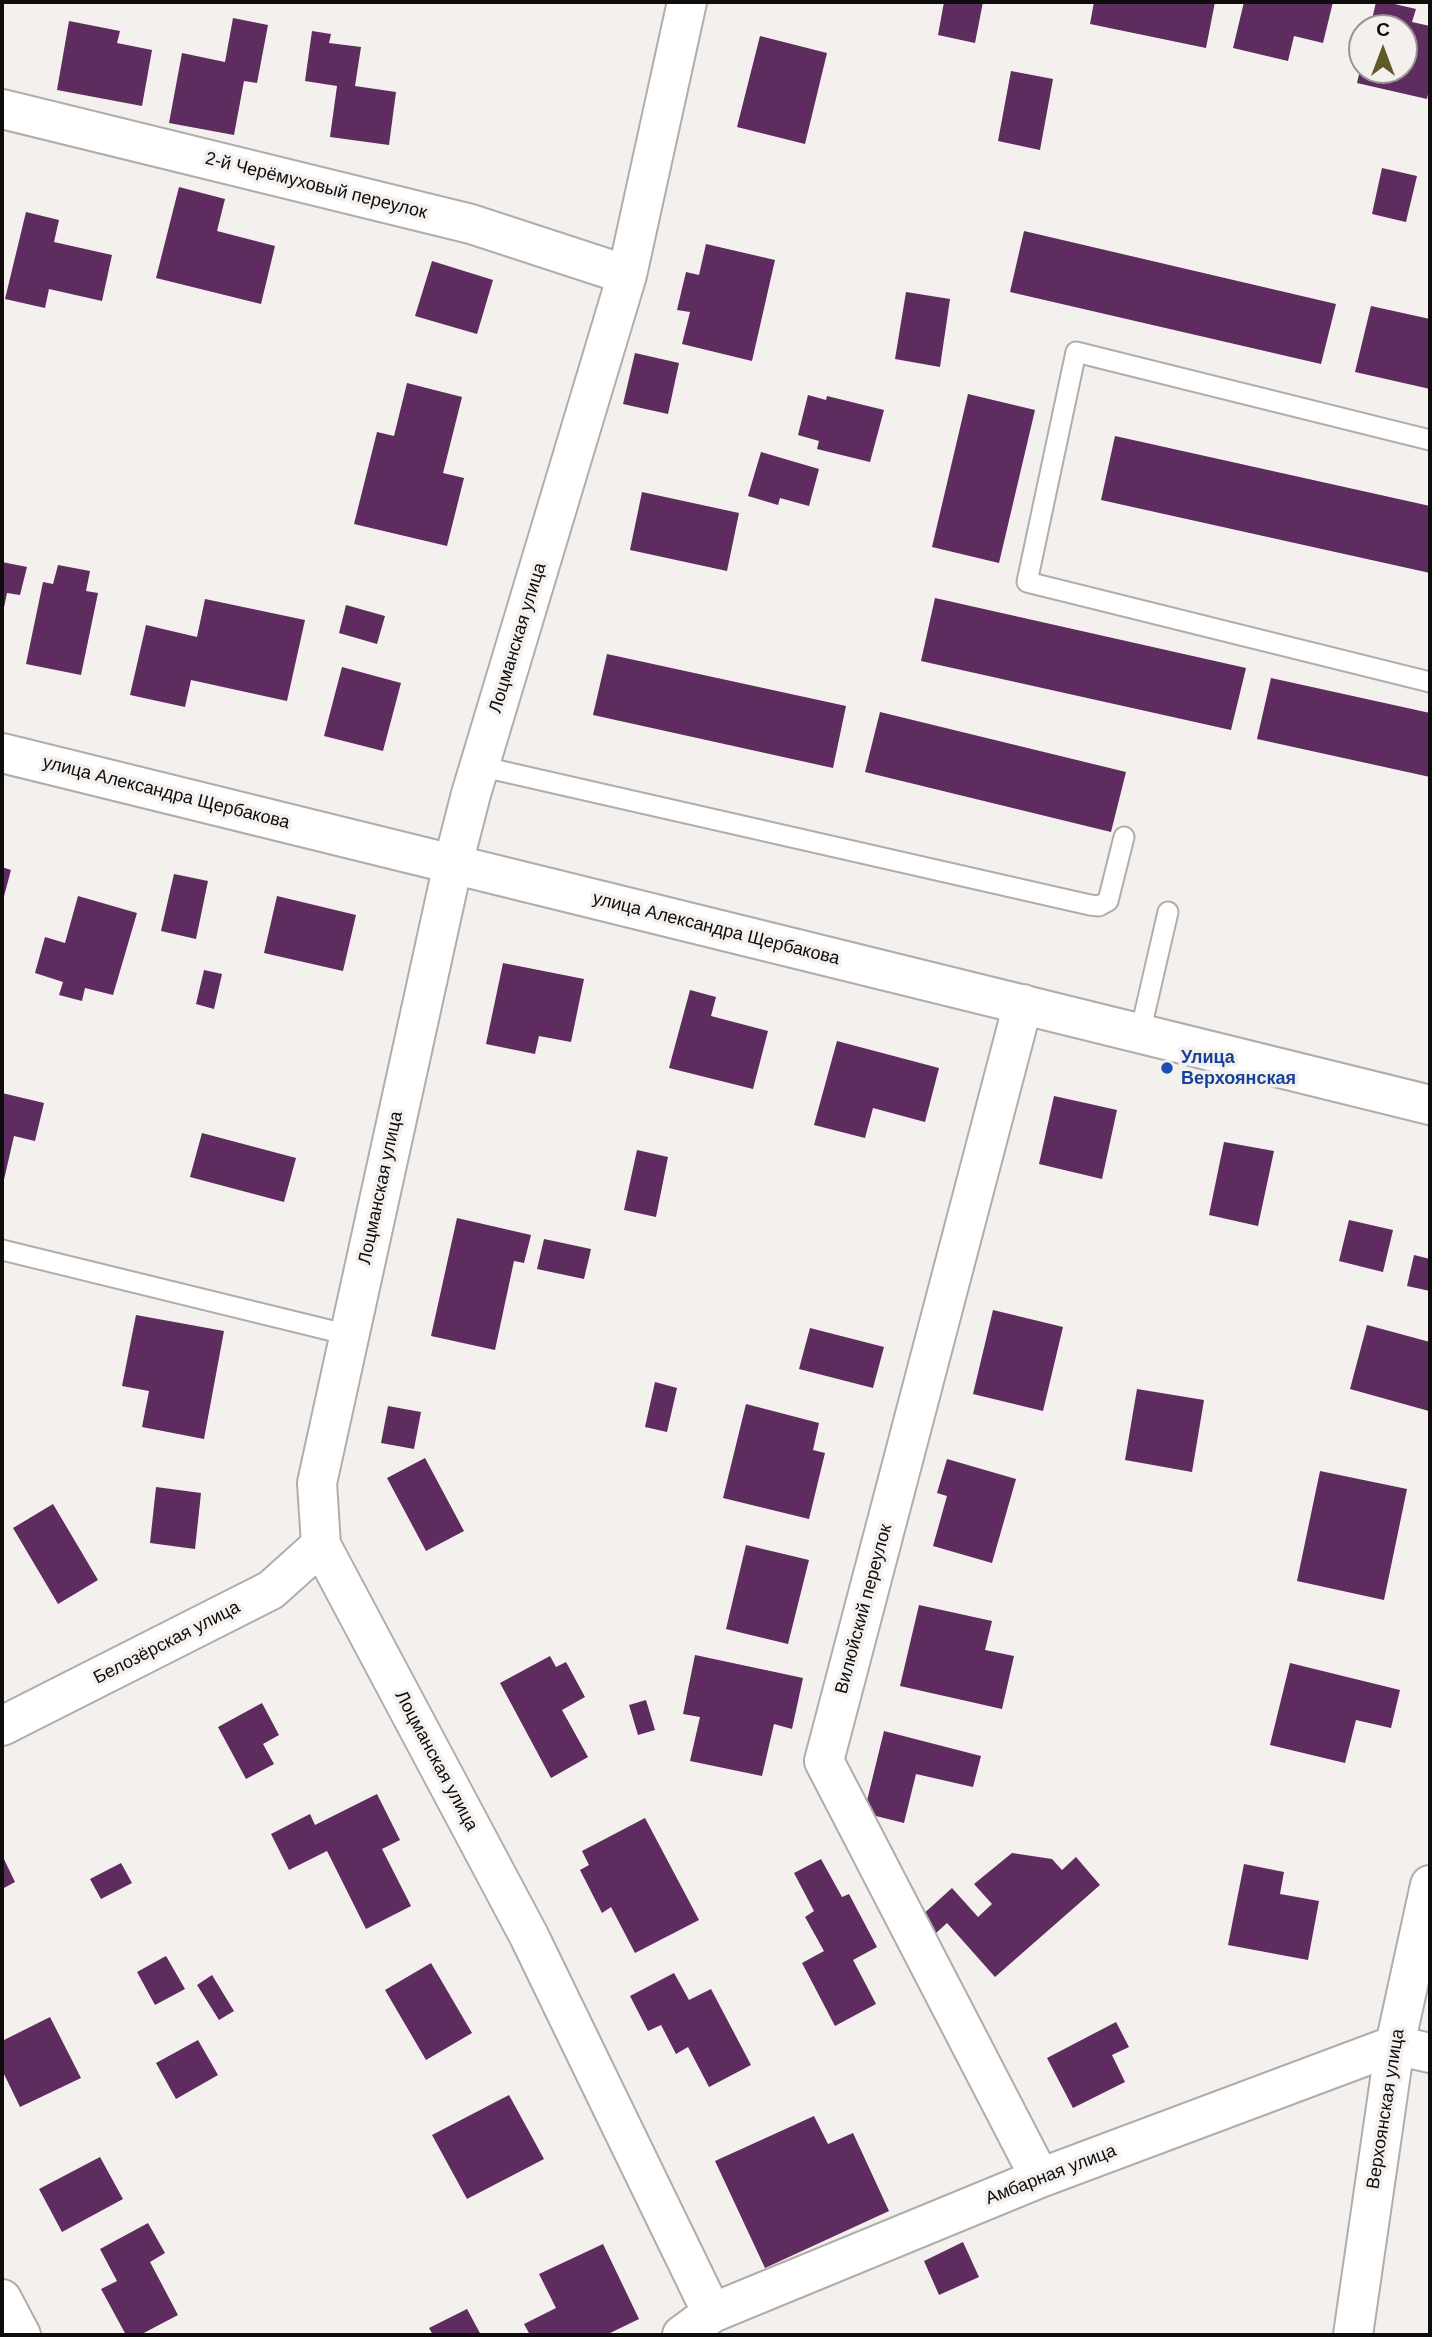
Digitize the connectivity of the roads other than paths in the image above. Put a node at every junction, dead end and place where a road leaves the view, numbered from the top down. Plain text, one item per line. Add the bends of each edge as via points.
1 (687, 2) edge
2 (2, 109) edge
3 (626, 275) junction
4 (1430, 440) edge
5 (1430, 682) edge
6 (2, 753) edge
7 (479, 766) junction
8 (1124, 837) dead end
9 (453, 864) junction
10 (1168, 912) dead end
11 (1023, 1004) junction
12 (1140, 1034) junction
13 (1430, 1105) edge
14 (2, 1250) edge
15 (349, 1335) junction
16 (321, 1545) junction
17 (2, 1726) edge
18 (1430, 1885) edge
19 (1413, 2049) edge
20 (1040, 2178) junction
21 (712, 2313) junction
22 (682, 2335) edge
23 (1353, 2335) edge

1 - 3 street, Лоцманская улица
2 - 3 street, 2-й Черёмуховый переулок via 471,224
3 - 7 street, Лоцманская улица
4 - 5 lane via 1076,352 1027,582
6 - 9 street, улица Александра Щербакова
7 - 8 lane via 1099,906 1108,901
7 - 9 street, Лоцманская улица
9 - 11 street, улица Александра Щербакова
9 - 15 street, Лоцманская улица
10 - 12 lane
11 - 12 street, улица Александра Щербакова
11 - 20 street, Вилюйский переулок via 824,1761
12 - 13 street, улица Александра Щербакова
14 - 15 lane
15 - 16 street, Лоцманская улица via 317,1483
16 - 17 street, Белозёрская улица via 271,1590
16 - 21 street, Лоцманская улица via 529,1936
18 - 19 street, Верхоянская улица
19 - 20 street, Амбарная улица
19 - 23 street, Верхоянская улица
20 - 21 street, Амбарная улица
21 - 22 street, Амбарная улица

